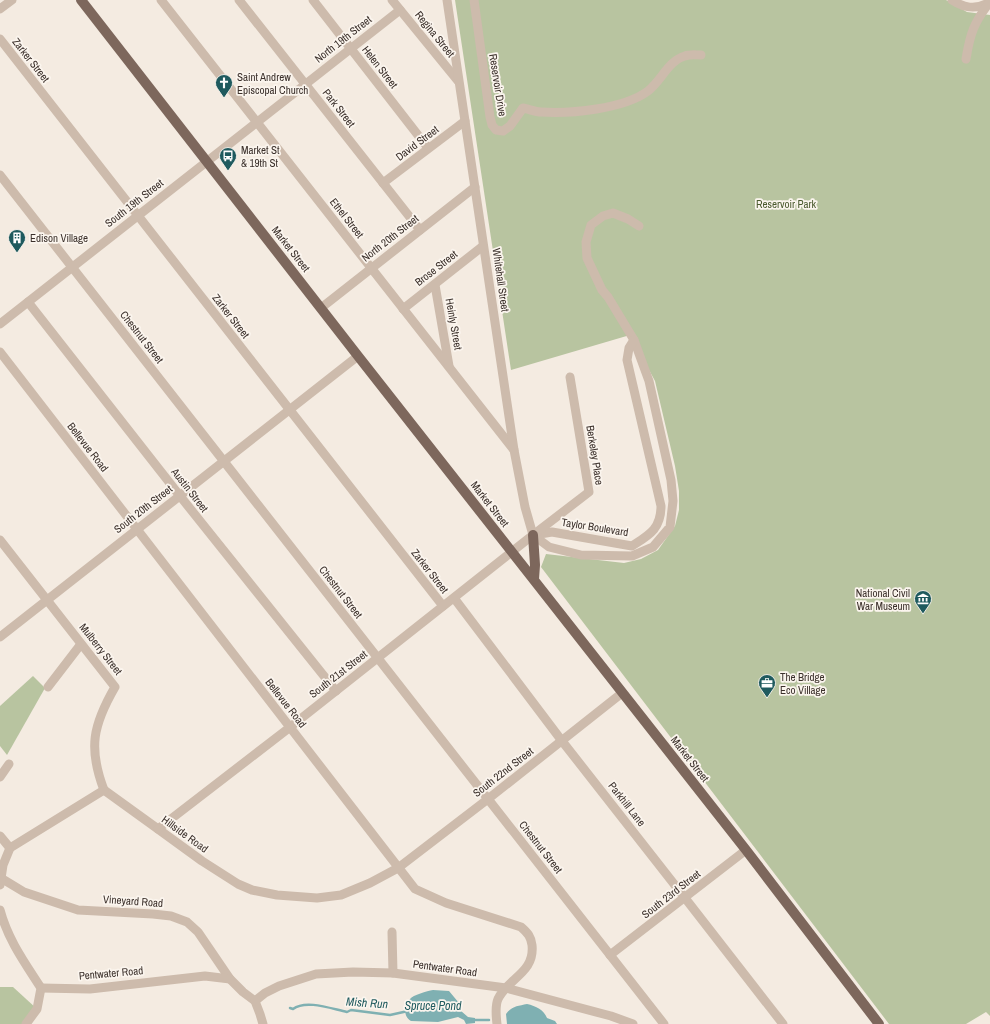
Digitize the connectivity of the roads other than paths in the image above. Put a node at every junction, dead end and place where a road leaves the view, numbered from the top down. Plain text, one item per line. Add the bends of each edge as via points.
1 (12, 0) edge
2 (81, 0) edge
3 (161, 0) edge
4 (239, 0) edge
5 (313, 0) edge
6 (392, 0) edge
7 (447, 0) edge
8 (474, 0) edge
9 (952, 0) edge
10 (990, 3) edge
11 (0, 10) edge
12 (400, 10) junction
13 (0, 40) edge
14 (350, 48) junction
15 (701, 55) dead end
16 (966, 59) dead end
17 (459, 83) junction
18 (305, 84) junction
19 (465, 121) junction
20 (257, 122) junction
21 (428, 148) junction
22 (207, 161) junction
23 (0, 175) edge
24 (383, 183) junction
25 (475, 187) junction
26 (138, 216) junction
27 (639, 226) dead end
28 (420, 230) junction
29 (484, 246) junction
30 (72, 267) junction
31 (371, 268) junction
32 (434, 285) junction
33 (28, 302) junction
34 (321, 308) junction
35 (403, 309) junction
36 (0, 324) edge
37 (634, 340) junction
38 (0, 352) edge
39 (358, 356) junction
40 (449, 367) junction
41 (570, 377) dead end
42 (289, 410) junction
43 (514, 450) junction
44 (224, 461) junction
45 (180, 496) junction
46 (137, 529) junction
47 (533, 535) junction
48 (0, 540) edge
49 (512, 552) junction
50 (534, 579) junction
51 (454, 598) junction
52 (47, 600) junction
53 (443, 606) junction
54 (0, 637) edge
55 (81, 644) junction
56 (378, 658) junction
57 (48, 687) dead end
58 (336, 691) junction
59 (622, 693) junction
60 (289, 728) junction
61 (562, 741) junction
62 (9, 764) dead end
63 (0, 777) edge
64 (104, 790) junction
65 (488, 799) junction
66 (158, 828) junction
67 (0, 836) edge
68 (10, 848) junction
69 (746, 850) junction
70 (398, 868) junction
71 (0, 881) edge
72 (686, 898) junction
73 (0, 910) edge
74 (392, 932) dead end
75 (610, 955) junction
76 (393, 973) junction
77 (230, 979) junction
78 (41, 988) junction
79 (506, 988) junction
80 (255, 1001) junction
81 (26, 1024) edge
82 (263, 1024) edge
83 (497, 1024) edge
84 (633, 1024) edge
85 (664, 1024) edge
86 (783, 1024) edge
87 (879, 1024) edge

1 - 11 street
2 - 22 main road, Market Street
3 - 20 street, Ethel Street
4 - 18 street, Park Street
5 - 14 street, Helen Street
6 - 12 street, Regina Street
7 - 17 street, Whitehall Street
8 - 15 street, Reservoir Drive via 490,117 496,130 503,131 510,126 523,108 539,112 596,109 632,100 648,91 680,58
9 - 10 street via 968,8
10 - 16 street via 975,22
12 - 14 street, North 19th Street
12 - 17 street, Regina Street
13 - 26 street, Zarker Street
14 - 18 street, North 19th Street
14 - 21 street, Helen Street
17 - 19 street, Whitehall Street
18 - 20 street, North 19th Street
18 - 24 street, Park Street
19 - 21 street, David Street
19 - 25 street, Whitehall Street
20 - 22 street, North 19th Street
20 - 31 street, Ethel Street
21 - 24 street, David Street
22 - 26 street, South 19th Street
22 - 34 main road, Market Street
23 - 30 street, Chestnut Street
24 - 28 street, Park Street
25 - 28 street, North 20th Street
25 - 29 street, Whitehall Street
26 - 30 street, South 19th Street
26 - 42 street, Zarker Street
27 - 37 street via 613,213 603,216 591,225 586,242 587,258 596,279
28 - 31 street, North 20th Street
29 - 32 street, Brose Street
29 - 43 street, Whitehall Street
30 - 33 street, South 19th Street
30 - 44 street, Chestnut Street
31 - 34 street, North 20th Street
31 - 35 street, Ethel Street
32 - 35 street, Brose Street
32 - 40 street, Heinly Street
33 - 36 street, South 19th Street
33 - 45 street, Austin Street
34 - 39 main road, Market Street
35 - 40 street, Ethel Street
37 - 47 street, Taylor Boulevard via 629,348 627,360 661,506 661,518 653,532 632,546 552,532
37 - 47 street via 649,381 667,457 673,501 670,527 653,547 632,556 581,555 549,548
38 - 46 street, Bellevue Road
39 - 42 street, South 20th Street
39 - 49 main road, Market Street
40 - 43 street, Ethel Street
41 - 47 street, Berkeley Place via 589,492
42 - 44 street, South 20th Street
42 - 53 street, Zarker Street
43 - 47 street, Whitehall Street
44 - 45 street, South 20th Street
44 - 56 street, Chestnut Street
45 - 46 street, South 20th Street
45 - 58 street, Austin Street
46 - 52 street, South 20th Street
46 - 60 street, Bellevue Road
47 - 49 street
47 - 50 main road
48 - 52 street, Mulberry Street
49 - 50 main road, Market Street
49 - 51 street, South 21st Street
50 - 59 main road, Market Street
51 - 53 street, South 21st Street
51 - 61 street, Parkhill Lane
52 - 54 street, South 20th Street
52 - 55 street, Mulberry Street
53 - 56 street, South 21st Street
55 - 57 street
55 - 64 street, Mulberry Street via 115,687 96,728 94,749 97,772
56 - 58 street, South 21st Street
56 - 65 street, Chestnut Street
58 - 60 street, South 21st Street
59 - 61 street, South 22nd Street
59 - 69 main road, Market Street
60 - 66 street, South 21st Street
60 - 70 street, Bellevue Road
61 - 65 street, South 22nd Street
61 - 72 street, Parkhill Lane
62 - 63 street
64 - 66 street, Hillside Road
64 - 68 street
65 - 70 street, South 22nd Street
65 - 75 street, Chestnut Street
66 - 70 street, Hillside Road via 238,884 277,895 317,898 341,895
67 - 68 street
68 - 71 street
69 - 72 street, South 23rd Street
69 - 87 main road, Market Street
70 - 79 street, Bellevue Road via 415,889 446,903 521,927 528,933 533,957 522,973
71 - 77 street, Vineyard Road via 78,910 159,914 187,922 198,932
72 - 75 street, South 23rd Street
72 - 86 street, Parkhill Lane
73 - 78 street via 4,927 15,948
74 - 76 street
75 - 85 street, Chestnut Street
76 - 79 street, Pentwater Road
76 - 80 street, Pentwater Road via 316,974 279,986 264,993
77 - 78 street, Pentwater Road via 205,976 90,989
77 - 80 street, Vineyard Road
78 - 81 street via 37,1009
79 - 83 street, Bellevue Road via 498,1000
79 - 84 street, Pentwater Road
80 - 82 street

